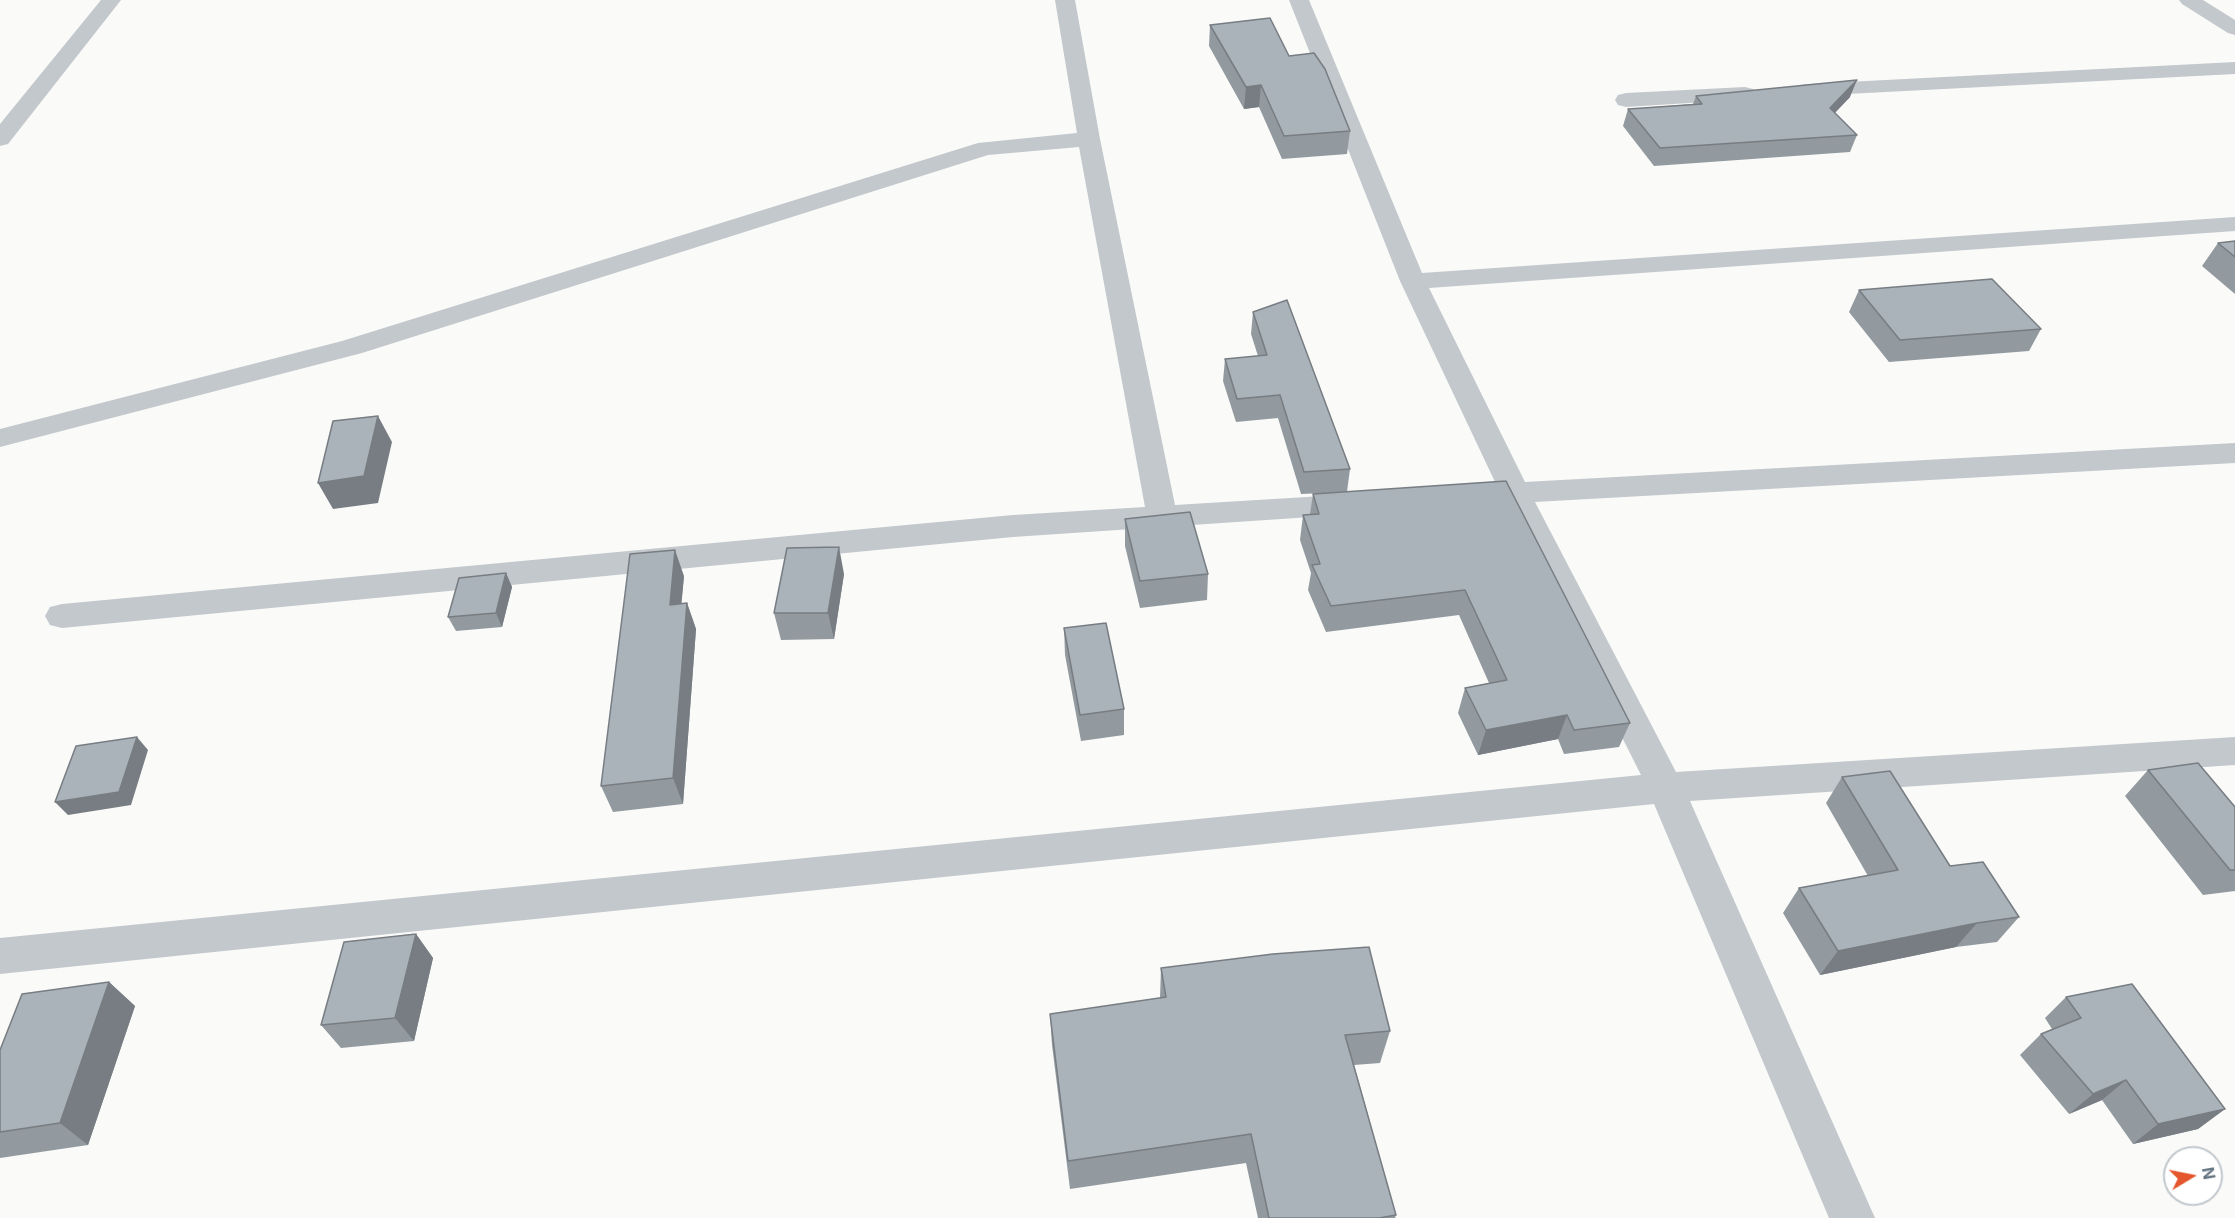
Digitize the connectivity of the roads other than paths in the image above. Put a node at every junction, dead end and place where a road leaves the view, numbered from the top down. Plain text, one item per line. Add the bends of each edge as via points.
1 (111, 0) edge
2 (1065, 0) edge
3 (1305, 0) edge
4 (2189, 0) edge
5 (2235, 29) edge
6 (2235, 68) edge
7 (1793, 91) edge
8 (1769, 93) edge
9 (1626, 100) dead end
10 (0, 139) edge
11 (1089, 139) junction
12 (2235, 224) edge
13 (1413, 281) junction
14 (0, 438) edge
15 (2235, 453) edge
16 (1515, 493) junction
17 (1444, 498) edge
18 (1385, 502) edge
19 (1162, 516) junction
20 (62, 616) dead end
21 (2235, 751) edge
22 (1666, 788) junction
23 (0, 956) edge
24 (1852, 1218) edge

1 - 10 street
2 - 11 street
3 - 13 street
4 - 5 street
6 - 7 street
8 - 9 street
11 - 14 street via 986,148 352,347
11 - 19 street
12 - 13 street
13 - 16 street
15 - 16 street
16 - 17 street
16 - 22 street
18 - 19 street
19 - 20 street via 1013,526
21 - 22 street
22 - 23 street
22 - 24 street

